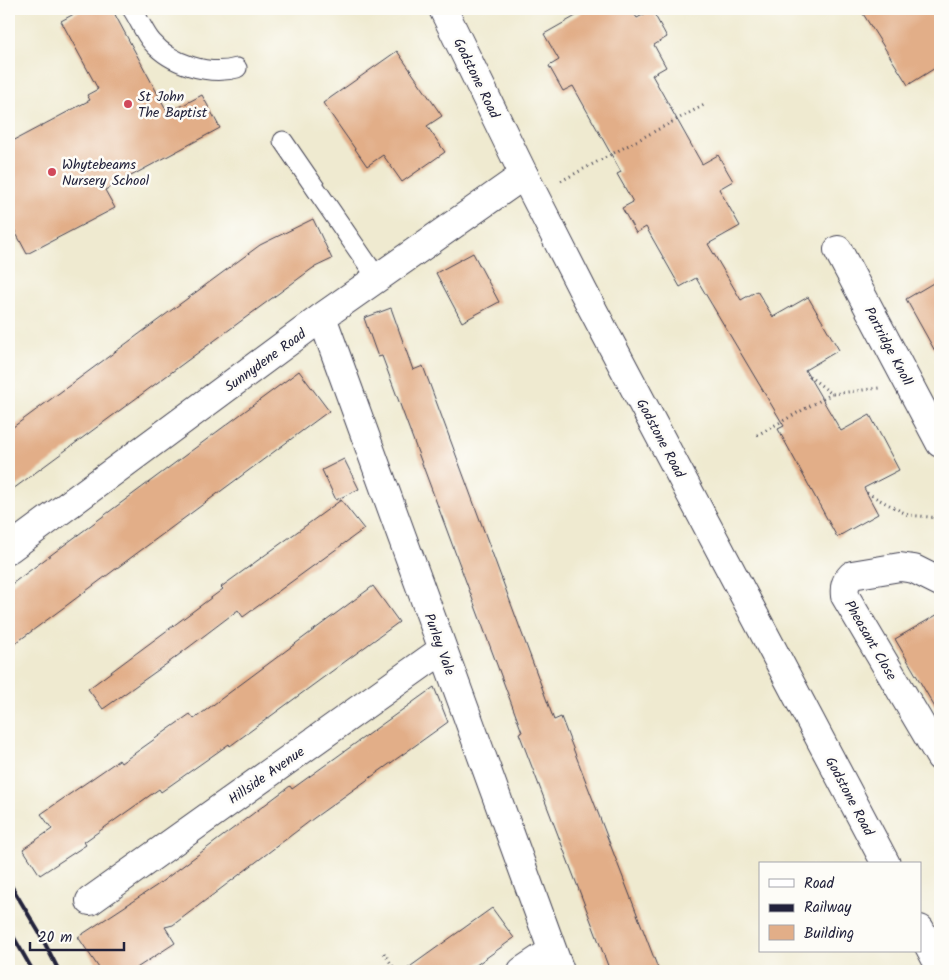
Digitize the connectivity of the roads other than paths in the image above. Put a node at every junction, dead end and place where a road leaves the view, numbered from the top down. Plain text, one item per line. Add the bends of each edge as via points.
1 (132, 9) edge
2 (443, 9) edge
3 (237, 68) dead end
4 (284, 141) dead end
5 (524, 175) junction
6 (838, 250) dead end
7 (378, 278) junction
8 (322, 317) junction
9 (940, 443) edge
10 (9, 549) edge
11 (940, 582) edge
12 (442, 650) junction
13 (940, 757) edge
14 (885, 862) edge
15 (90, 901) dead end
16 (922, 933) edge
17 (556, 961) edge
18 (940, 966) edge
19 (522, 971) edge

1 - 3 lane via 152,42 179,62 213,71
2 - 5 main road, Godstone Road
4 - 7 lane
5 - 7 main road, Sunnydene Road
5 - 14 main road, Godstone Road
6 - 9 main road, Partridge Knoll
7 - 8 main road, Sunnydene Road
8 - 10 main road, Sunnydene Road
8 - 12 main road, Purley Vale
11 - 13 main road, Pheasant Close via 914,569 900,567 852,575 844,590
12 - 15 main road, Hillside Avenue
12 - 17 main road, Purley Vale
16 - 18 main road
17 - 19 main road

